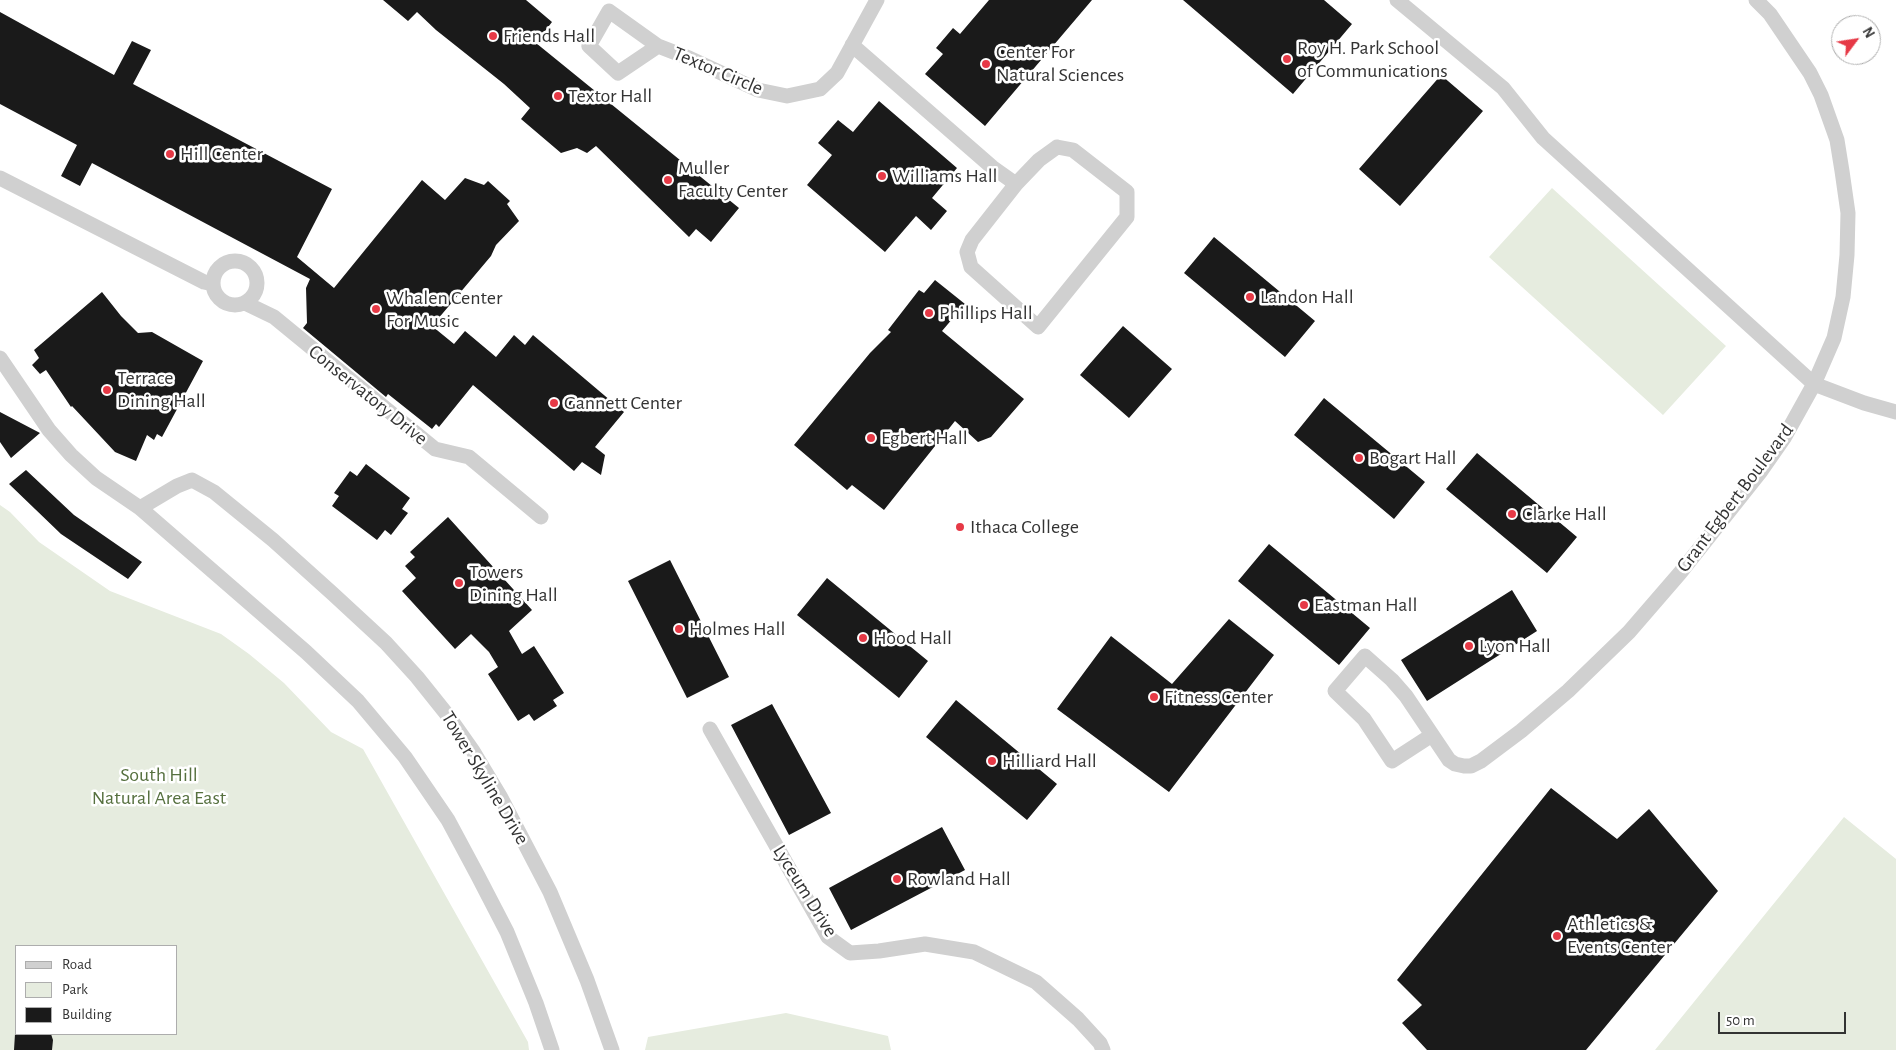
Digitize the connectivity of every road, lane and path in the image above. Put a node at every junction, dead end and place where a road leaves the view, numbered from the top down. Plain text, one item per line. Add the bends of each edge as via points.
1 (877, 0) edge
2 (1397, 0) edge
3 (1756, 0) edge
4 (852, 45) junction
5 (658, 46) junction
6 (0, 178) edge
7 (1016, 184) junction
8 (213, 284) junction
9 (245, 303) junction
10 (0, 358) edge
11 (1814, 384) junction
12 (1896, 412) edge
13 (140, 508) junction
14 (541, 516) dead end
15 (710, 729) dead end
16 (1432, 735) junction
17 (552, 1050) edge
18 (612, 1050) edge
19 (1103, 1050) edge

1 - 4 street, Textor Circle
2 - 11 street via 1503,88 1543,138
3 - 11 street, Grant Egbert Boulevard via 1770,14 1810,73 1837,140 1842,171 1848,213 1843,297 1834,338
4 - 5 street, Textor Circle via 837,73 820,89 786,96 758,90
4 - 7 street via 992,167
5 - 5 street, Textor Circle via 609,11 589,46 618,73
6 - 8 street
7 - 7 street via 1057,147 1073,150 1127,192 1127,216 1038,327 971,267 967,252 972,240
8 - 9 street via 215,293 228,304
8 - 9 street via 218,268 225,263 234,261 250,266 255,273 256,290
9 - 14 street, Conservatory Drive via 274,317 435,449 469,457
10 - 13 street via 49,430 71,456 96,478
11 - 12 street
11 - 16 street, Grant Egbert Boulevard via 1784,438 1680,573 1630,632 1568,690 1521,731 1471,766 1449,760
13 - 17 street via 306,652 358,702 405,757 448,820 507,932
13 - 18 street, Tower Skyline Drive via 192,480 214,492 333,594 417,676 450,717 500,796 550,892
15 - 19 street, Lyceum Drive via 828,937 850,953 925,944 974,952 1036,982 1078,1019
16 - 16 street, Grant Egbert Boulevard via 1392,761 1364,719 1335,690 1365,656 1406,696

